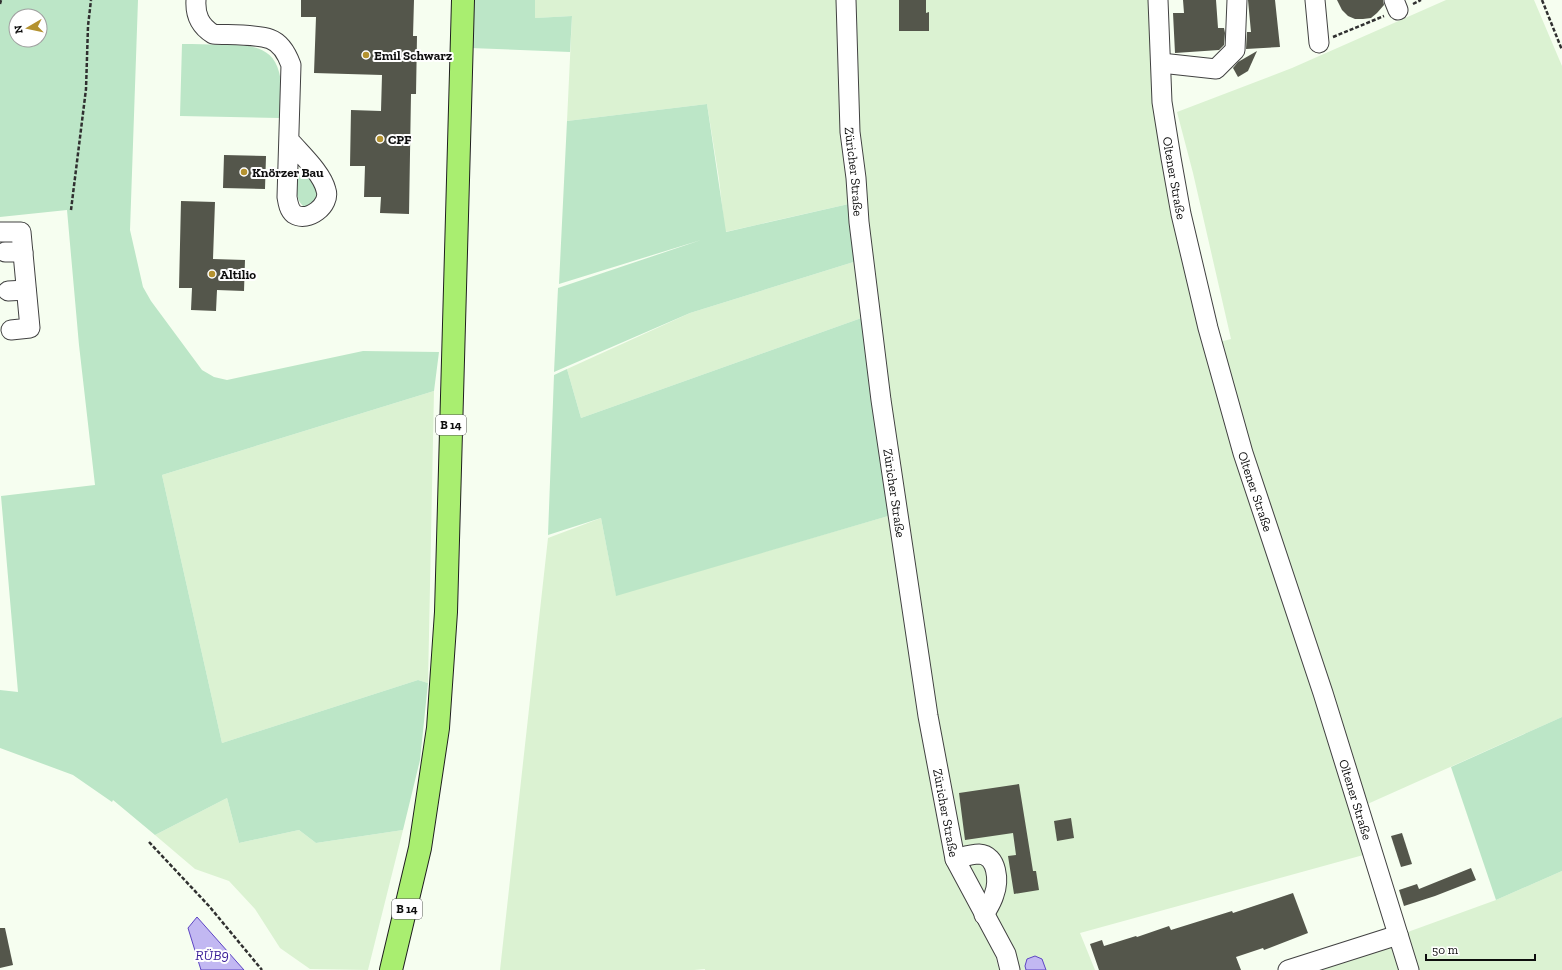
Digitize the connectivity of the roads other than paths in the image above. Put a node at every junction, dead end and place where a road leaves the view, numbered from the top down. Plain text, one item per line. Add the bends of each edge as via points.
1 (196, 0) edge
2 (463, 0) edge
3 (846, 0) edge
4 (1158, 0) edge
5 (1237, 0) edge
6 (1315, 0) edge
7 (1319, 43) road end
8 (1161, 63) junction
9 (290, 141) dead end
10 (0, 232) edge
11 (26, 290) junction
12 (8, 291) dead end
13 (11, 330) dead end
14 (955, 859) junction
15 (984, 915) junction
16 (1398, 935) junction
17 (391, 970) edge
18 (1010, 970) edge
19 (1288, 970) edge
20 (1409, 970) edge

1 - 9 street via 197,15 201,24 213,34 270,39 281,46 288,55 291,65
2 - 17 main road, B 14 via 446,612 438,728 420,848
3 - 14 street, Züricher Straße via 850,132 880,392 928,716
4 - 8 street, Oltener Straße
5 - 8 street via 1234,50 1216,69
6 - 7 street
8 - 16 street, Oltener Straße via 1162,102 1181,214 1216,357 1243,453 1323,693
10 - 11 street via 21,232 14,252
11 - 12 street
11 - 13 street via 30,328
14 - 15 street, Züricher Straße
14 - 15 street via 981,854 993,862 996,888
15 - 18 street, Züricher Straße via 1006,954
16 - 19 street
16 - 20 street, Oltener Straße

